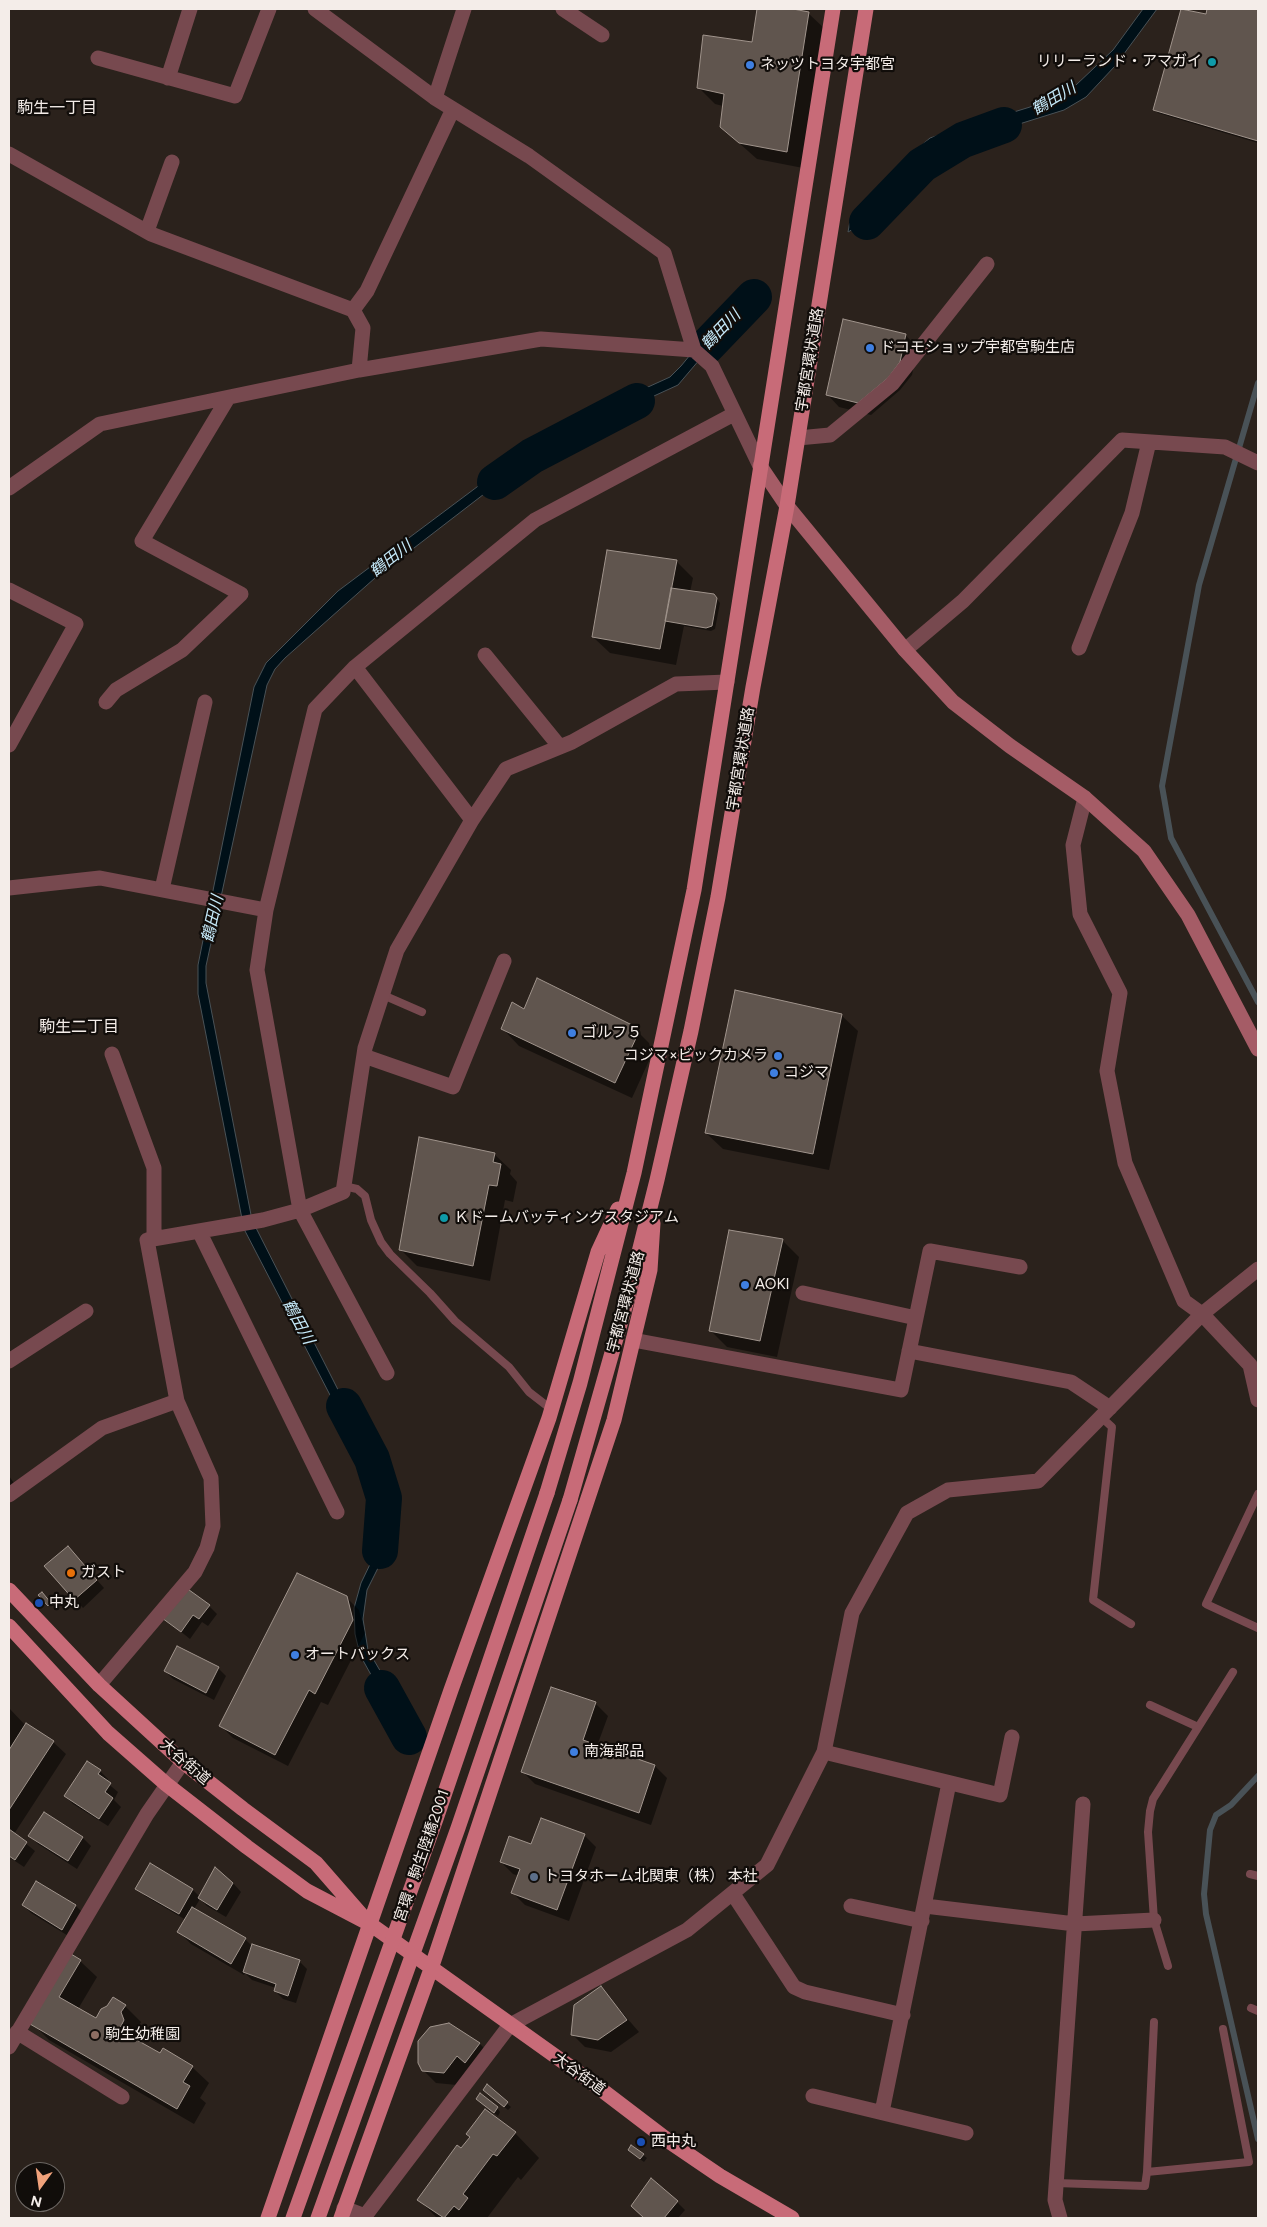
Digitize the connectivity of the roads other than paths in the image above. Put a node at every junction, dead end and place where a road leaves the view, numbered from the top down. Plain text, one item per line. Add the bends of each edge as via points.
1 (190, 9) edge
2 (269, 9) edge
3 (315, 9) edge
4 (464, 9) edge
5 (563, 9) edge
6 (833, 9) edge
7 (866, 9) edge
8 (602, 35) dead end
9 (98, 58) dead end
10 (168, 78) junction
11 (435, 98) junction
12 (453, 109) junction
13 (9, 154) edge
14 (172, 162) dead end
15 (147, 231) junction
16 (987, 264) dead end
17 (353, 310) junction
18 (694, 350) junction
19 (358, 370) junction
20 (228, 398) junction
21 (734, 414) junction
22 (798, 438) junction
23 (1149, 442) junction
24 (1258, 464) edge
25 (760, 466) junction
26 (9, 488) edge
27 (787, 506) junction
28 (9, 590) edge
29 (1078, 648) dead end
30 (905, 650) junction
31 (485, 655) dead end
32 (355, 668) junction
33 (727, 682) junction
34 (106, 702) dead end
35 (204, 702) dead end
36 (9, 745) edge
37 (560, 747) junction
38 (1085, 798) junction
39 (472, 820) junction
40 (9, 888) edge
41 (162, 889) junction
42 (266, 910) junction
43 (504, 961) dead end
44 (383, 995) junction
45 (422, 1012) dead end
46 (1258, 1048) edge
47 (112, 1054) dead end
48 (364, 1056) junction
49 (634, 1174) junction
50 (657, 1180) junction
51 (344, 1186) junction
52 (300, 1210) junction
53 (199, 1232) junction
54 (154, 1239) junction
55 (1020, 1267) dead end
56 (1258, 1269) edge
57 (803, 1292) dead end
58 (86, 1311) dead end
59 (1202, 1314) junction
60 (916, 1318) junction
61 (633, 1340) junction
62 (909, 1351) junction
63 (9, 1361) edge
64 (387, 1373) dead end
65 (1258, 1400) edge
66 (177, 1401) junction
67 (551, 1409) junction
68 (1106, 1413) junction
69 (547, 1493) joint
70 (1258, 1494) edge
71 (9, 1495) edge
72 (570, 1500) joint
73 (337, 1512) dead end
74 (9, 1590) edge
75 (1130, 1624) dead end
76 (9, 1626) edge
77 (1258, 1628) edge
78 (1233, 1672) dead end
79 (100, 1685) junction
80 (1150, 1705) dead end
81 (1198, 1727) junction
82 (1012, 1737) dead end
83 (824, 1752) junction
84 (183, 1762) junction
85 (949, 1783) junction
86 (166, 1784) junction
87 (1083, 1804) dead end
88 (1250, 1874) dead end
89 (1258, 1876) edge
90 (733, 1894) junction
91 (851, 1906) dead end
92 (923, 1913) junction
93 (1154, 1920) junction
94 (370, 1924) junction
95 (1074, 1924) junction
96 (1168, 1966) dead end
97 (431, 1969) junction
98 (903, 2015) junction
99 (1154, 2022) dead end
100 (510, 2025) junction
101 (1222, 2028) dead end
102 (17, 2032) junction
103 (9, 2047) edge
104 (813, 2096) dead end
105 (122, 2097) dead end
106 (882, 2112) junction
107 (966, 2133) dead end
108 (1146, 2172) junction
109 (1056, 2182) junction
110 (343, 2213) edge
111 (366, 2217) edge
112 (268, 2218) edge
113 (293, 2218) edge
114 (318, 2218) edge
115 (792, 2218) edge
116 (1060, 2218) edge

1 - 10 street
2 - 10 street via 234,96
3 - 11 street
4 - 11 street
5 - 8 street
6 - 25 main road, 宇都宮環状道路
7 - 22 main road, 宇都宮環状道路
9 - 10 street
11 - 12 street
12 - 17 street via 367,291
12 - 18 street via 529,156 664,252
13 - 15 street
14 - 15 street
15 - 17 street
16 - 22 street via 892,384 830,435
17 - 19 street via 363,328
18 - 19 street via 541,340
18 - 21 street via 712,366
19 - 20 street
20 - 26 street via 100,424
20 - 34 street via 142,541 241,594 182,650 116,690
21 - 25 street
21 - 32 street via 535,520
22 - 27 main road, 宇都宮環状道路
23 - 24 street via 1226,447
23 - 29 street via 1132,513
23 - 30 street via 1122,440 963,600
25 - 27 street
25 - 33 main road, 宇都宮環状道路
27 - 30 street
27 - 50 main road, 宇都宮環状道路 via 718,897
28 - 36 street via 76,624
30 - 38 street via 954,702
31 - 37 street
32 - 39 street
32 - 42 street via 315,709
33 - 37 street via 676,684
33 - 49 main road, 宇都宮環状道路 via 694,890
35 - 41 street
37 - 39 street via 506,769
38 - 46 street via 1144,851 1182,907
38 - 59 street via 1073,845 1080,914 1120,993 1107,1072 1125,1163 1184,1301
39 - 44 street via 398,950
40 - 41 street via 100,878
41 - 42 street
42 - 52 street via 258,970
43 - 48 street via 453,1087
44 - 45 lane
44 - 48 street
47 - 54 street via 154,1168
48 - 51 street
49 - 67 main road via 598,1252
49 - 69 main road, 宇都宮環状道路 via 580,1383
50 - 61 main road via 650,1270
50 - 72 main road, 宇都宮環状道路 via 627,1300
51 - 52 street via 343,1192
51 - 67 lane via 365,1196 371,1220 390,1254 454,1321 509,1367 529,1392
52 - 53 street
52 - 64 street
53 - 54 street
53 - 73 street
54 - 66 street via 147,1240
55 - 60 street via 930,1251
56 - 59 street
57 - 60 street
58 - 63 street
59 - 65 street via 1250,1365
59 - 68 street
60 - 62 street
61 - 62 street via 901,1390
61 - 97 main road via 614,1420
62 - 68 street via 1071,1382
66 - 71 street via 102,1428
66 - 79 street via 211,1478 213,1526 207,1548 194,1572
67 - 94 main road
68 - 75 lane via 1112,1427 1093,1600
68 - 83 street via 1038,1481 948,1490 907,1513 852,1614
69 - 113 main road, 宮環・駒生陸橋2001, bridge via 436,1819
70 - 77 lane via 1206,1604
72 - 114 main road, 宮環・駒生陸橋2001, bridge via 458,1828
74 - 79 main road, 大谷街道
76 - 86 main road, 大谷街道 via 108,1733
78 - 81 lane
79 - 84 main road, 大谷街道
80 - 81 lane
81 - 93 lane via 1153,1799 1150,1811 1148,1832
82 - 85 street via 1000,1795
83 - 85 street
83 - 90 street via 767,1865
84 - 86 street
84 - 94 main road, 大谷街道 via 316,1863
85 - 92 street
86 - 94 main road, 大谷街道 via 307,1891
86 - 102 street
87 - 95 street
88 - 89 lane
90 - 98 street via 794,1987
90 - 100 street via 687,1930
91 - 92 street
92 - 95 street
92 - 98 street
93 - 95 street
93 - 96 lane
94 - 97 main road, 大谷街道
94 - 112 main road
95 - 109 street
97 - 100 main road, 大谷街道
97 - 110 main road
98 - 106 street
99 - 108 lane
100 - 111 street
100 - 115 main road, 大谷街道 via 670,2142
101 - 108 lane via 1249,2162
102 - 103 street
102 - 105 street
104 - 106 street
106 - 107 street
108 - 109 lane via 1145,2186
109 - 116 street via 1055,2200
110 - 111 street

